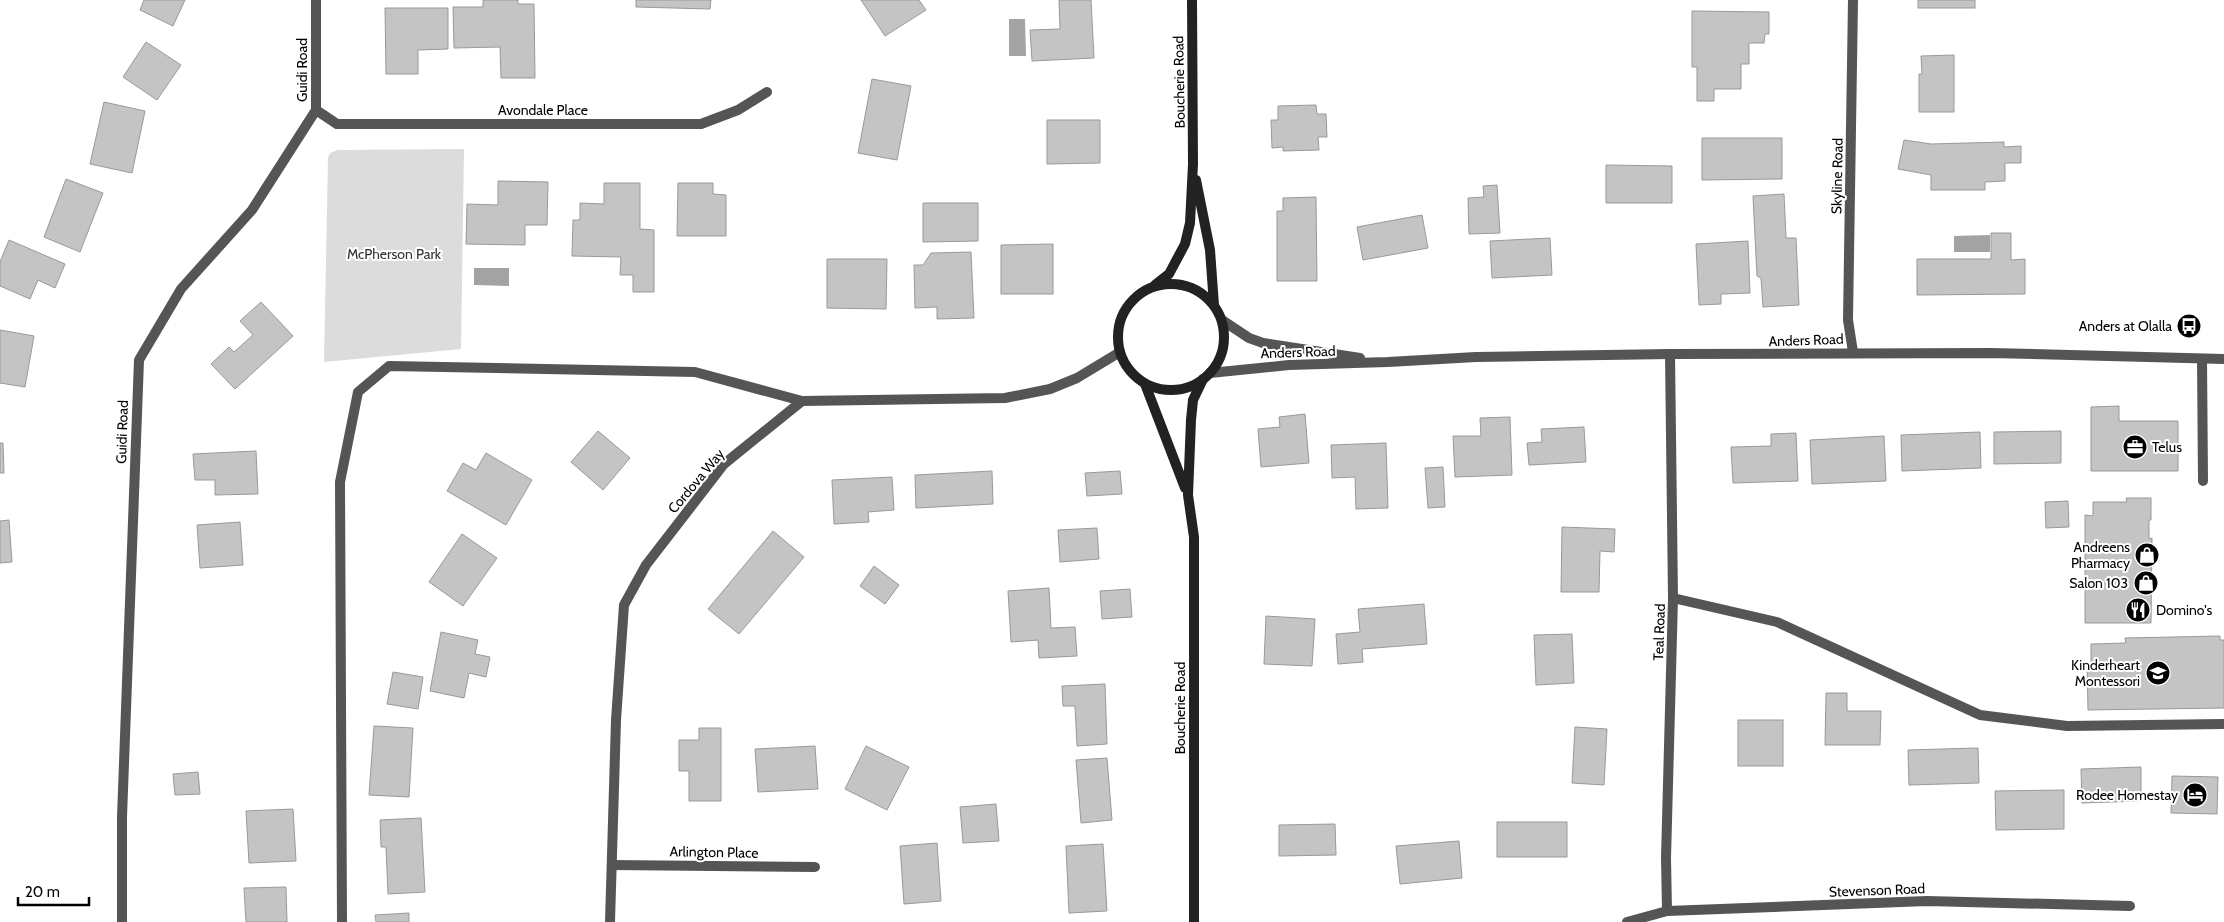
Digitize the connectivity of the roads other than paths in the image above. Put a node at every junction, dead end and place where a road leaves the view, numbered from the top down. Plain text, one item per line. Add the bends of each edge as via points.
1 (316, 0) edge
2 (1192, 0) edge
3 (1853, 0) edge
4 (767, 92) dead end
5 (316, 110) junction
6 (1194, 164) junction
7 (1154, 286) junction
8 (1214, 305) junction
9 (1222, 320) junction
10 (1120, 352) junction
11 (1853, 352) junction
12 (1670, 354) junction
13 (2202, 359) junction
14 (2224, 359) edge
15 (1388, 362) junction
16 (1206, 376) junction
17 (1145, 384) junction
18 (802, 401) junction
19 (2203, 482) dead end
20 (1188, 495) junction
21 (1673, 598) junction
22 (2224, 724) edge
23 (612, 865) junction
24 (815, 867) dead end
25 (2130, 906) dead end
26 (1668, 911) junction
27 (122, 922) edge
28 (342, 922) edge
29 (610, 922) edge
30 (1194, 922) edge
31 (1627, 922) edge

1 - 5 street, Guidi Road
2 - 6 main road, Boucherie Road
3 - 11 street, Skyline Road via 1848,320
4 - 5 street, Avondale Place via 738,110 701,124 337,124
5 - 27 street, Guidi Road via 252,210 181,289 139,360 122,817
6 - 7 main road, Boucherie Road via 1190,223 1185,244 1169,274
6 - 8 main road, Boucherie Road via 1210,250
7 - 8 main road via 1170,283 1187,286 1202,293
7 - 10 main road via 1141,292 1123,312 1118,325
8 - 9 main road
9 - 15 street, Anders Road via 1263,343
9 - 16 main road via 1224,348 1218,362
10 - 17 main road via 1130,371
10 - 18 street via 1086,373 1050,389 1005,398
11 - 12 street, Anders Road
11 - 13 street, Anders Road via 2031,353
12 - 15 street, Anders Road via 1476,357
12 - 21 street, Teal Road
13 - 14 street, Anders Road
13 - 19 street
15 - 16 street, Anders Road via 1289,365
16 - 17 main road via 1181,389
16 - 20 main road, Boucherie Road via 1193,400
17 - 20 main road, Boucherie Road
18 - 23 street, Cordova Way via 724,464 646,565 624,604 616,720
18 - 28 street via 695,372 409,366 389,366 358,392 340,482
20 - 30 main road, Boucherie Road via 1194,537
21 - 22 street via 1777,622 1980,716 2066,726
21 - 26 street, Teal Road via 1666,858
23 - 24 street, Arlington Place
23 - 29 street, Cordova Way
25 - 26 street, Stevenson Road via 1927,901
26 - 31 street, Stevenson Road

